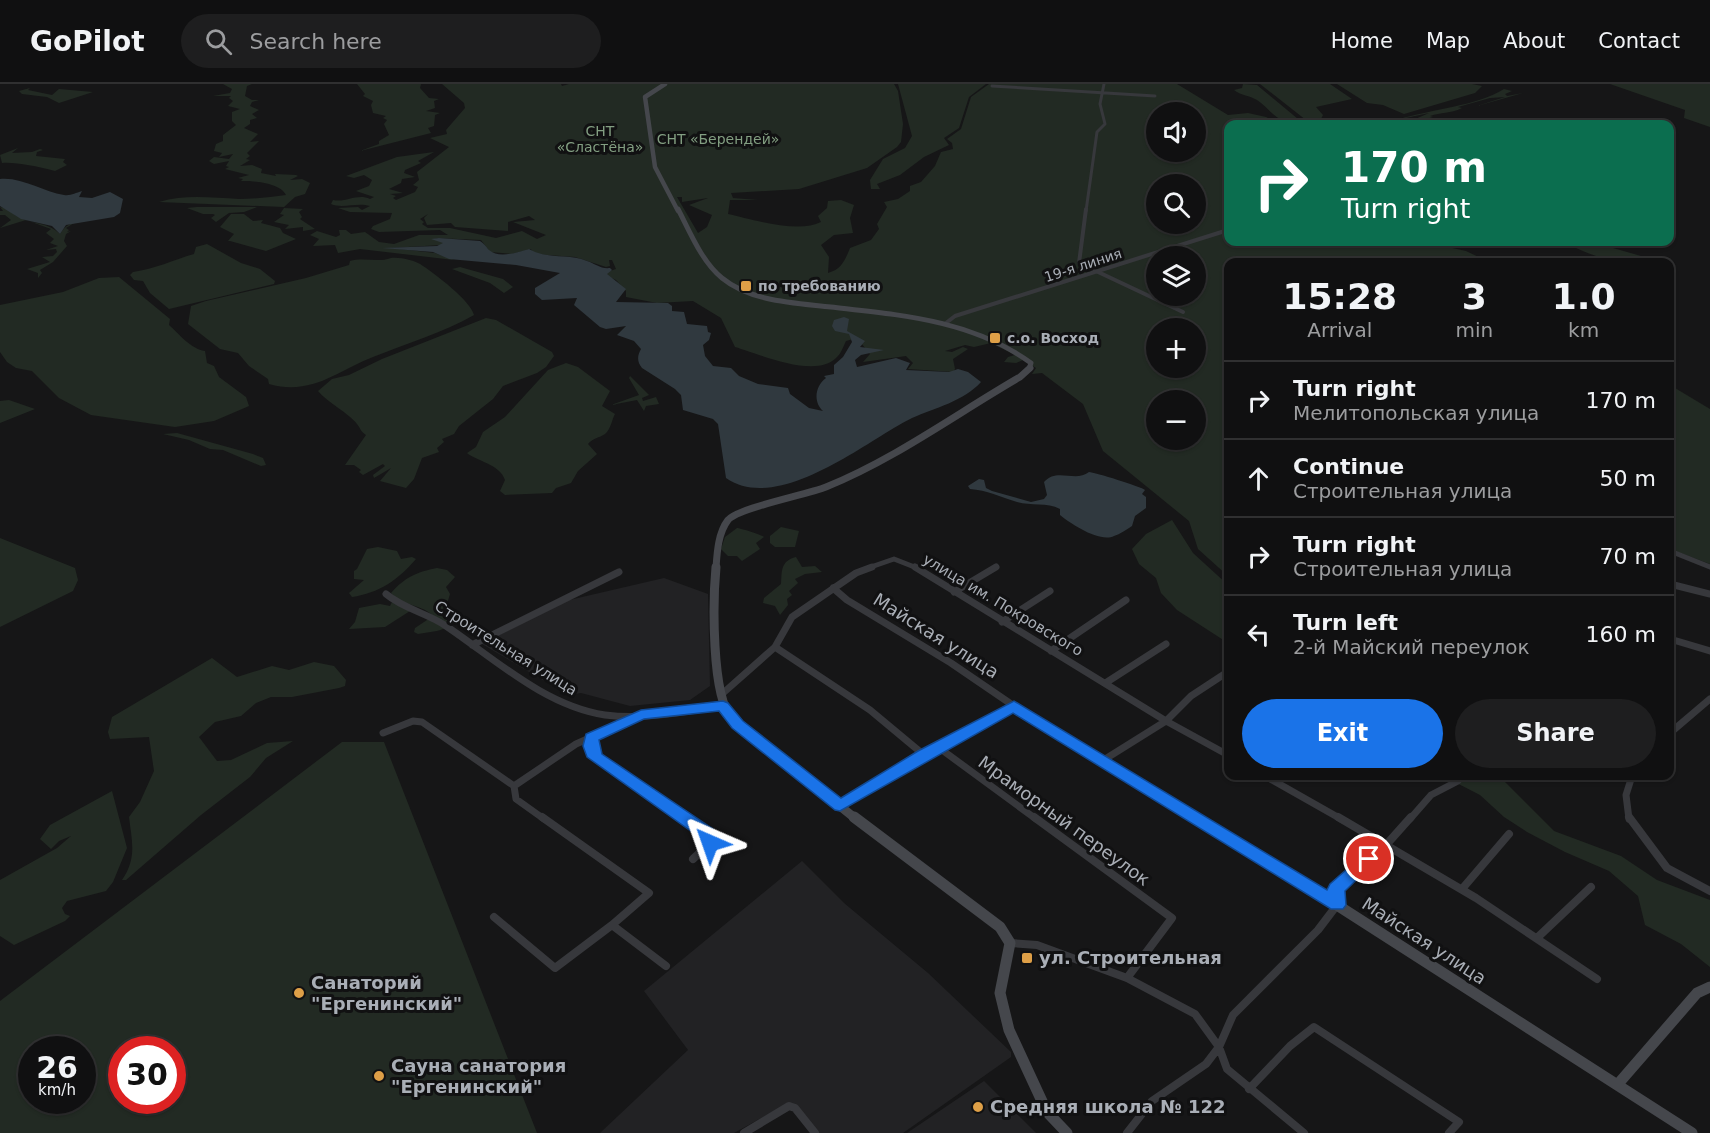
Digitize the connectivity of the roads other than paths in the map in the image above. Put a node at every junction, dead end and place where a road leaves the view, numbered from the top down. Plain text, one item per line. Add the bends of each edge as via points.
1 (664, 84) edge
2 (1104, 84) edge
3 (992, 87) dead end
4 (1103, 92) junction
5 (1155, 96) dead end
6 (1224, 231) edge
7 (1095, 272) junction
8 (1183, 312) dead end
9 (946, 323) junction
10 (1674, 553) edge
11 (996, 567) dead end
12 (1710, 567) edge
13 (619, 572) dead end
14 (1674, 585) edge
15 (833, 588) junction
16 (1050, 591) dead end
17 (954, 592) junction
18 (386, 594) dead end
19 (1710, 594) edge
20 (1126, 600) dead end
21 (1002, 622) junction
22 (1674, 640) edge
23 (1166, 644) dead end
24 (472, 645) junction
25 (775, 648) junction
26 (1051, 651) junction
27 (1710, 651) edge
28 (1224, 674) edge
29 (1107, 682) junction
30 (722, 694) junction
31 (1710, 699) edge
32 (723, 706) junction
33 (1014, 706) junction
34 (641, 715) junction
35 (1166, 721) junction
36 (1674, 730) edge
37 (383, 734) dead end
38 (592, 738) junction
39 (938, 747) junction
40 (1224, 753) edge
41 (924, 755) junction
42 (1102, 761) junction
43 (1272, 780) edge
44 (1631, 780) edge
45 (1458, 781) dead end
46 (514, 786) junction
47 (840, 806) junction
48 (1509, 834) dead end
49 (1387, 844) junction
50 (693, 859) dead end
51 (1591, 887) dead end
52 (1462, 889) junction
53 (1710, 891) edge
54 (1337, 905) junction
55 (494, 917) dead end
56 (612, 925) junction
57 (1538, 937) junction
58 (1010, 943) junction
59 (666, 966) dead end
60 (1127, 978) junction
61 (1597, 980) dead end
62 (1710, 987) edge
63 (1219, 1047) junction
64 (1618, 1084) junction
65 (1249, 1089) junction
66 (1685, 1131) edge
67 (744, 1133) edge
68 (815, 1133) edge
69 (1067, 1133) edge
70 (1127, 1133) edge
71 (1304, 1133) edge
72 (1449, 1133) edge

1 - 9 street via 645,98 655,167 709,264 720,276 742,289 776,300
2 - 4 street
3 - 4 street
4 - 5 street
4 - 7 street via 1100,104 1105,124 1096,132 1079,257 1079,263
6 - 7 street, 19-я линия
7 - 8 street
7 - 9 street, 19-я линия via 955,316
9 - 30 street via 1012,349 1031,363 1029,370 843,480 728,520 714,559
10 - 12 street
11 - 17 street
13 - 24 street
14 - 19 street
15 - 17 street, улица им. Покровского via 856,573 894,559 915,567
15 - 25 street, улица им. Покровского via 792,617
15 - 33 street, Майская улица
16 - 21 street
17 - 21 street, улица им. Покровского
18 - 24 street, Строительная улица via 434,618
20 - 26 street
21 - 26 street, улица им. Покровского
22 - 27 street
23 - 29 street
24 - 34 street, Строительная улица via 567,704 599,713
25 - 30 street, улица им. Покровского
25 - 41 street via 870,710
26 - 29 street, улица им. Покровского
28 - 35 street via 1191,696
29 - 35 street, улица им. Покровского
30 - 32 street
31 - 36 street
32 - 34 street, Строительная улица
32 - 47 street via 737,725
33 - 39 street
33 - 42 street, Майская улица
34 - 38 street
35 - 40 street, улица им. Покровского
35 - 42 street
37 - 46 street via 413,721 422,722
38 - 46 street via 576,744
38 - 50 street via 595,757 707,834 710,843
39 - 41 street
39 - 60 street, Мраморный переулок via 1172,918
41 - 47 street
42 - 54 street, Майская улица
43 - 49 street
44 - 53 street via 1626,795 1629,820 1667,868
45 - 49 street via 1431,795
46 - 56 street via 516,799 649,893
47 - 58 street via 982,912 1000,927
48 - 52 street
49 - 52 street
49 - 54 street via 1336,889
51 - 57 street
52 - 57 street
54 - 63 street via 1318,930 1233,1015
54 - 64 street, Майская улица
55 - 56 street via 555,968
56 - 59 street
57 - 61 street
58 - 60 street via 1037,945
58 - 69 street via 1000,993 1009,1030 1047,1112
60 - 63 street via 1195,1014
62 - 64 street via 1689,1001
63 - 65 street via 1227,1069
63 - 70 street via 1206,1064 1152,1101
64 - 66 street, Майская улица
65 - 71 street
65 - 72 street via 1314,1027 1460,1122
67 - 68 street via 789,1106

